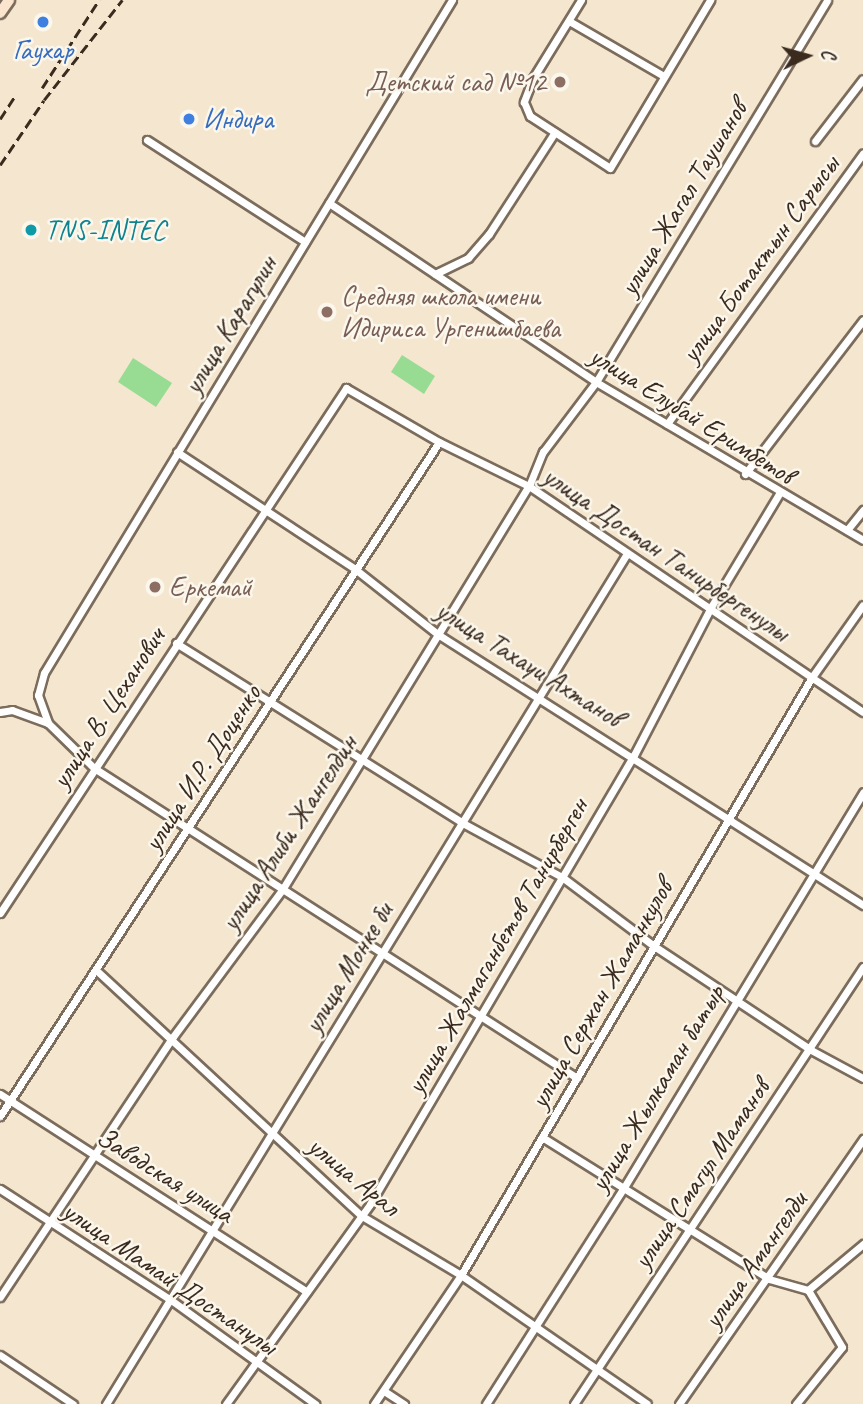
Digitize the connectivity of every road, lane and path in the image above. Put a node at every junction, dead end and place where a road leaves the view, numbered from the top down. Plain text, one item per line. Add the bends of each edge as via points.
1 (9, 0) edge
2 (452, 0) edge
3 (581, 0) edge
4 (709, 0) edge
5 (827, 0) edge
6 (0, 13) edge
7 (569, 21) junction
8 (664, 76) junction
9 (863, 79) edge
10 (555, 132) junction
11 (147, 140) dead end
12 (815, 141) dead end
13 (863, 153) edge
14 (329, 203) junction
15 (305, 242) junction
16 (435, 274) junction
17 (863, 320) edge
18 (596, 382) junction
19 (346, 388) joint
20 (667, 424) junction
21 (439, 442) junction
22 (177, 452) junction
23 (745, 474) junction
24 (529, 486) junction
25 (779, 494) junction
26 (263, 510) junction
27 (863, 510) edge
28 (847, 530) junction
29 (863, 540) edge
30 (626, 555) junction
31 (355, 569) junction
32 (863, 605) edge
33 (711, 607) junction
34 (439, 635) junction
35 (176, 643) junction
36 (812, 677) junction
37 (539, 696) junction
38 (268, 705) junction
39 (0, 712) edge
40 (863, 712) edge
41 (48, 723) junction
42 (634, 755) junction
43 (364, 759) junction
44 (94, 768) junction
45 (863, 792) edge
46 (729, 817) junction
47 (461, 822) junction
48 (188, 829) junction
49 (813, 872) junction
50 (562, 877) junction
51 (282, 890) junction
52 (863, 905) edge
53 (0, 913) edge
54 (654, 946) junction
55 (380, 954) junction
56 (863, 967) edge
57 (96, 970) junction
58 (736, 997) junction
59 (479, 1019) junction
60 (172, 1038) junction
61 (811, 1050) junction
62 (863, 1077) edge
63 (577, 1078) junction
64 (0, 1094) edge
65 (10, 1101) junction
66 (0, 1116) edge
67 (272, 1135) junction
68 (542, 1137) junction
69 (863, 1139) edge
70 (93, 1157) junction
71 (0, 1189) edge
72 (623, 1189) junction
73 (362, 1216) junction
74 (50, 1221) junction
75 (214, 1229) junction
76 (689, 1230) junction
77 (863, 1244) edge
78 (461, 1275) junction
79 (769, 1279) junction
80 (808, 1290) junction
81 (307, 1292) junction
82 (0, 1297) edge
83 (171, 1300) junction
84 (533, 1326) junction
85 (0, 1356) edge
86 (256, 1363) junction
87 (596, 1369) junction
88 (384, 1391) junction
89 (73, 1404) edge
90 (106, 1404) edge
91 (226, 1404) edge
92 (314, 1404) edge
93 (374, 1404) edge
94 (404, 1404) edge
95 (486, 1404) edge
96 (575, 1404) edge
97 (647, 1404) edge
98 (679, 1404) edge
99 (796, 1404) edge

1 - 6 street
2 - 14 street, улица Карагулин
3 - 7 street
4 - 8 street
5 - 18 street, улица Жагал Таушанов
7 - 8 street
7 - 10 street via 524,102 530,116
8 - 10 street via 610,167
9 - 12 street
10 - 16 street via 468,258
11 - 15 street
13 - 20 street, улица Ботактын Сарысы
14 - 15 street, улица Карагулин
14 - 16 street, улица Елубай Еримбетов
15 - 22 street, улица Карагулин
16 - 18 street, улица Елубай Еримбетов
17 - 23 street
18 - 20 street, улица Елубай Еримбетов
18 - 24 street, улица Алиби Жангелдин via 543,452
19 - 21 street, улица Достан Танирбергенулы
19 - 26 street, улица В. Цеханович
20 - 23 street, улица Елубай Еримбетов
21 - 24 street, улица Достан Танирбергенулы
21 - 31 street, улица И.Р. Доценко
22 - 26 street, улица Тахауи Ахтанов
22 - 41 street, улица Карагулин via 44,673 38,695
23 - 25 street, улица Елубай Еримбетов
24 - 30 street, улица Достан Танирбергенулы
24 - 34 street, улица Алиби Жангелдин
25 - 28 street, улица Елубай Еримбетов
25 - 33 street, улица Жалмаганбетов Танирберген
26 - 31 street, улица Тахауи Ахтанов
26 - 35 street, улица В. Цеханович
27 - 28 street
28 - 29 street, улица Елубай Еримбетов
30 - 33 street, улица Достан Танирбергенулы
30 - 37 street, улица Монке би
31 - 34 street, улица Тахауи Ахтанов
31 - 38 street, улица И.Р. Доценко
32 - 36 street, улица Сержан Жаманкулов
33 - 36 street, улица Достан Танирбергенулы
33 - 42 street, улица Жалмаганбетов Танирберген
34 - 37 street, улица Тахауи Ахтанов
34 - 43 street, улица Алиби Жангелдин
35 - 38 street
35 - 44 street, улица В. Цеханович
36 - 40 street, улица Достан Танирбергенулы
36 - 46 street, улица Сержан Жаманкулов
37 - 42 street, улица Тахауи Ахтанов
37 - 47 street, улица Монке би
38 - 43 street
38 - 48 street, улица И.Р. Доценко
39 - 41 street via 12,709
41 - 44 street
42 - 46 street, улица Тахауи Ахтанов
42 - 50 street, улица Жалмаганбетов Танирберген
43 - 47 street
43 - 51 street, улица Алиби Жангелдин
44 - 48 street
44 - 53 street, улица В. Цеханович
45 - 49 street, улица Жылкаман батыр
46 - 49 street, улица Тахауи Ахтанов
46 - 54 street, улица Сержан Жаманкулов
47 - 50 street
47 - 55 street, улица Монке би
48 - 51 street
48 - 57 street, улица И.Р. Доценко
49 - 52 street, улица Тахауи Ахтанов
49 - 58 street, улица Жылкаман батыр
50 - 54 street
50 - 59 street, улица Жалмаганбетов Танирберген
51 - 55 street
51 - 60 street, улица Алиби Жангелдин
54 - 58 street
54 - 63 street, улица Сержан Жаманкулов
55 - 59 street
55 - 67 street, улица Монке би
56 - 61 street, улица Смагул Маманов
57 - 60 street, улица Арал
57 - 65 street, улица И.Р. Доценко
58 - 61 street
58 - 72 street, улица Жылкаман батыр
59 - 63 street
59 - 73 street, улица Жалмаганбетов Танирберген
60 - 67 street, улица Арал
60 - 70 street, улица Алиби Жангелдин
61 - 62 street
61 - 76 street, улица Смагул Маманов
63 - 68 street, улица Сержан Жаманкулов
64 - 65 street, Заводская улица
65 - 66 street, улица И.Р. Доценко
65 - 70 street, Заводская улица
67 - 73 street, улица Арал
67 - 75 street, улица Монке би
68 - 72 street
68 - 78 street, улица Сержан Жаманкулов
69 - 79 street, улица Амангелди
70 - 74 street, улица Алиби Жангелдин
70 - 75 street, Заводская улица
71 - 74 street, улица Мамай Достанулы
72 - 76 street
72 - 84 street, улица Жылкаман батыр
73 - 78 street, улица Арал
73 - 81 street, улица Жалмаганбетов Танирберген
74 - 82 street, улица Алиби Жангелдин
74 - 83 street, улица Мамай Достанулы
75 - 81 street, Заводская улица
75 - 83 street, улица Монке би
76 - 79 street
76 - 87 street, улица Смагул Маманов
77 - 80 street
78 - 84 street, улица Арал
78 - 88 street, улица Сержан Жаманкулов
79 - 80 street
79 - 98 street, улица Амангелди
80 - 99 street via 842,1347
81 - 86 street, улица Жалмаганбетов Танирберген
83 - 86 street, улица Мамай Достанулы
83 - 90 street, улица Монке би
84 - 87 street, улица Арал
84 - 95 street, улица Жылкаман батыр
85 - 89 street
86 - 91 street, улица Жалмаганбетов Танирберген
86 - 92 street, улица Мамай Достанулы
87 - 96 street, улица Смагул Маманов
87 - 97 street, улица Арал
88 - 93 street, улица Сержан Жаманкулов
88 - 94 street

